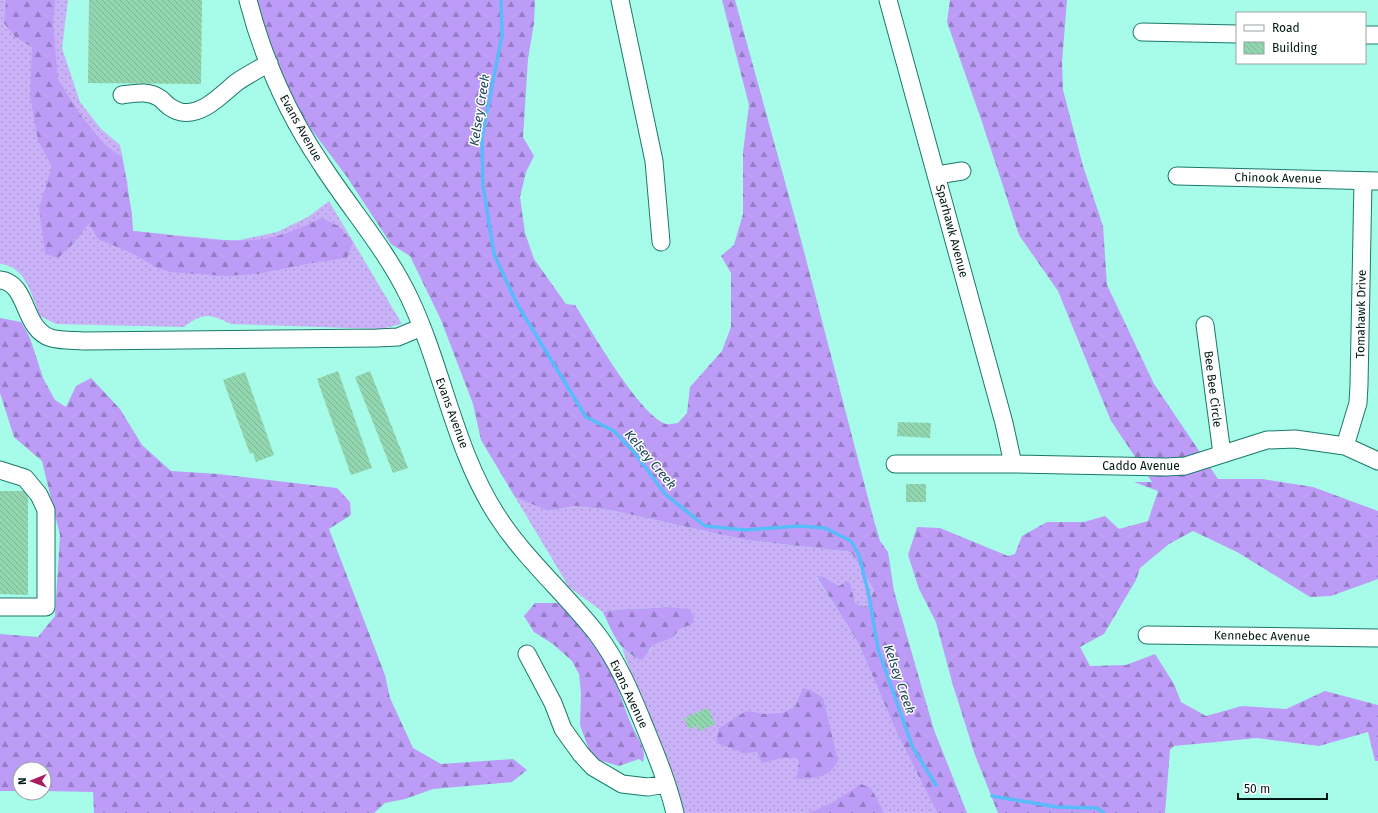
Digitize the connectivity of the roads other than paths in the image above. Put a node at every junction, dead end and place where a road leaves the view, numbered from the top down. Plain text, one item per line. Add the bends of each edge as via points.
1 (248, 0) edge
2 (620, 0) edge
3 (888, 0) edge
4 (1142, 32) dead end
5 (1236, 34) edge
6 (1366, 35) edge
7 (1378, 35) edge
8 (269, 63) junction
9 (122, 95) dead end
10 (962, 171) dead end
11 (936, 175) junction
12 (1177, 176) dead end
13 (1370, 181) edge
14 (661, 242) dead end
15 (0, 280) edge
16 (1206, 325) dead end
17 (422, 327) junction
18 (1346, 446) junction
19 (1222, 454) junction
20 (1378, 461) edge
21 (895, 464) dead end
22 (1012, 464) junction
23 (0, 470) edge
24 (0, 607) edge
25 (1147, 635) dead end
26 (1378, 638) edge
27 (527, 654) dead end
28 (666, 784) junction
29 (675, 813) edge

1 - 8 street, Evans Avenue
2 - 14 street via 654,161
3 - 11 street, Sparhawk Avenue
4 - 5 street
6 - 7 street
8 - 9 street via 237,82 215,102 195,110 182,112 168,107 151,93
8 - 17 street, Evans Avenue via 298,125 322,165 396,271
10 - 11 street
11 - 22 street, Sparhawk Avenue via 1004,423
12 - 13 street, Chinook Avenue
13 - 18 street, Tomahawk Drive via 1358,403
15 - 17 street via 6,280 16,287 32,323 40,332 51,338 85,341 398,337
16 - 19 street, Bee Bee Circle
17 - 28 street, Evans Avenue via 470,463 487,500 519,546 584,619 612,656 634,701
18 - 19 street, Caddo Avenue via 1304,439 1267,440
18 - 20 street, Caddo Avenue
19 - 22 street, Caddo Avenue via 1185,466 1166,467
21 - 22 street, Caddo Avenue
23 - 24 street via 25,478 39,495 46,510 46,607
25 - 26 street, Kennebec Avenue
27 - 28 street via 553,703 563,730 593,767 622,784 648,787
28 - 29 street, Evans Avenue

